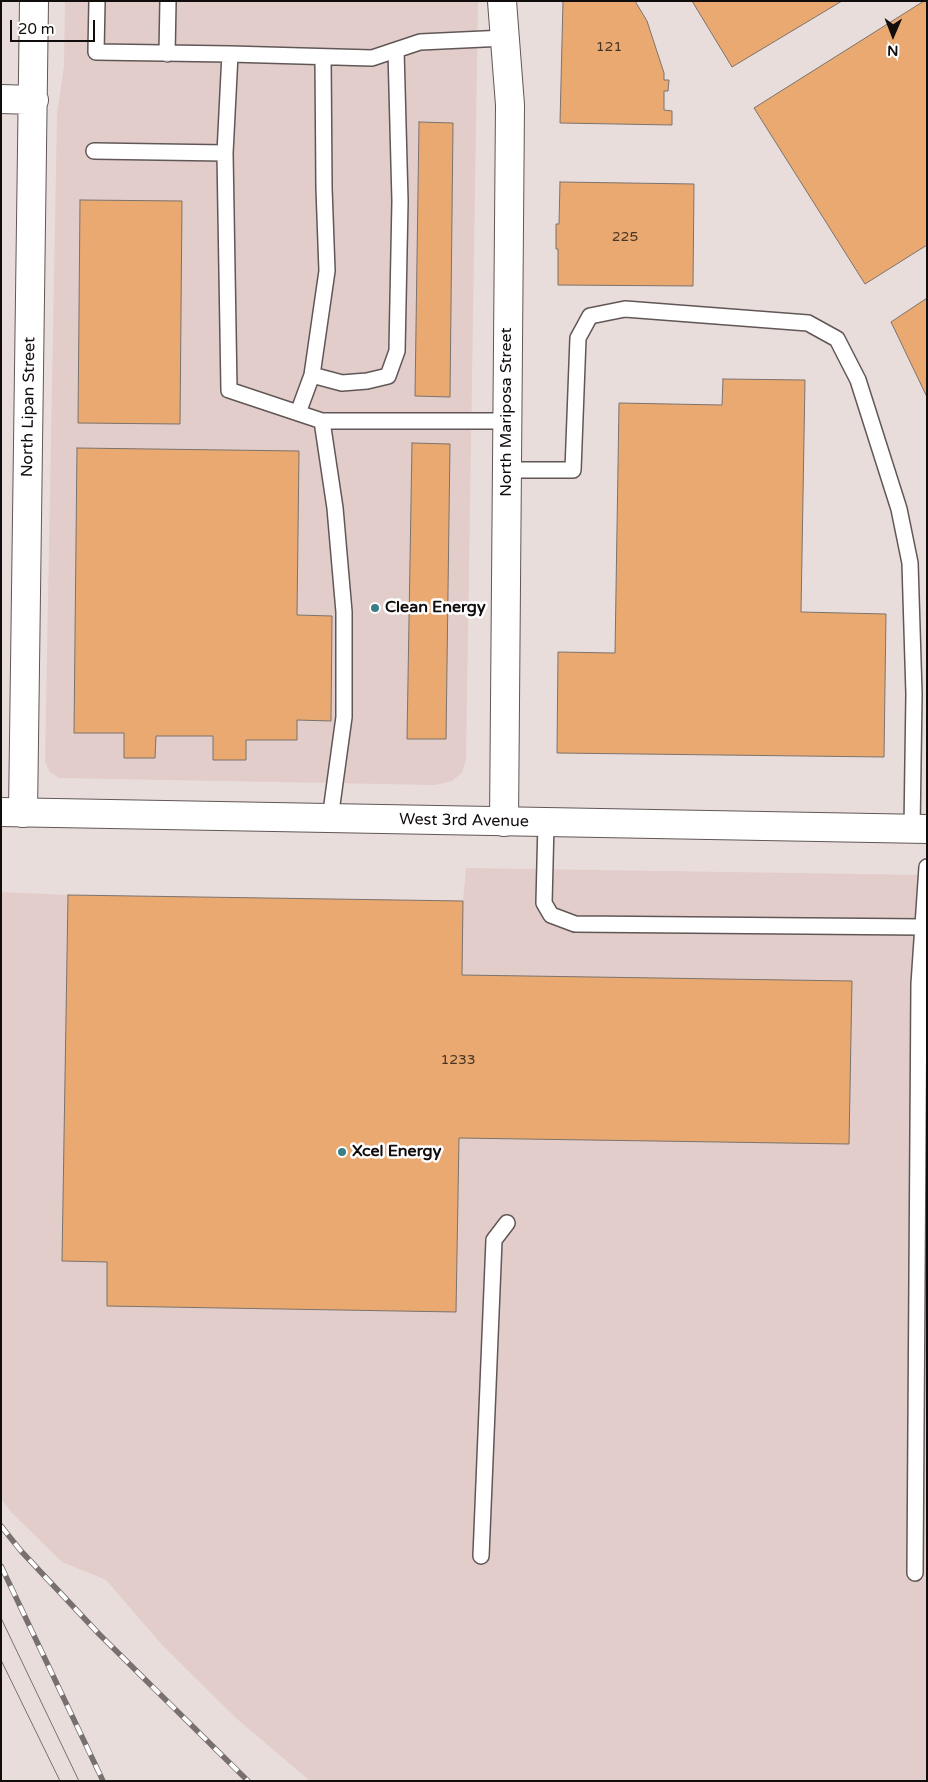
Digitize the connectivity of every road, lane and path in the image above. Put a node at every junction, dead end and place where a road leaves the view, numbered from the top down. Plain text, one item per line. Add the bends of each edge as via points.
1 (34, 1) edge
2 (97, 1) edge
3 (168, 1) edge
4 (502, 1) edge
5 (504, 38) junction
6 (396, 50) junction
7 (166, 54) junction
8 (230, 54) junction
9 (323, 57) junction
10 (1, 99) edge
11 (34, 100) junction
12 (94, 152) dead end
13 (225, 153) junction
14 (312, 375) junction
15 (298, 413) junction
16 (322, 421) junction
17 (507, 421) junction
18 (507, 470) junction
19 (12, 813) edge
20 (330, 819) junction
21 (504, 822) junction
22 (546, 823) junction
23 (919, 829) edge
24 (927, 868) edge
25 (922, 927) junction
26 (507, 1222) dead end
27 (481, 1556) dead end
28 (915, 1573) dead end

1 - 11 street, North Lipan Street
2 - 7 lane via 96,52
3 - 7 lane
4 - 5 street, North Mariposa Street
5 - 6 lane via 420,42
5 - 17 street, North Mariposa Street via 510,105
6 - 9 lane via 372,58
6 - 14 lane via 400,201 397,350 388,376 342,383
7 - 8 lane
8 - 9 lane
8 - 13 lane
9 - 14 lane via 327,272
10 - 11 street
11 - 19 street, North Lipan Street
12 - 13 lane
13 - 15 lane via 229,390
14 - 15 lane
15 - 16 lane
16 - 17 lane
16 - 20 lane via 335,508 344,612 344,717
17 - 18 street, North Mariposa Street
18 - 21 street, North Mariposa Street
18 - 23 lane via 573,470 578,338 590,316 625,309 808,324 837,338 858,380 899,508 910,563
19 - 20 street, West 3rd Avenue
20 - 21 street, West 3rd Avenue
21 - 22 street, West 3rd Avenue
22 - 23 street, West 3rd Avenue
22 - 25 lane via 544,903 551,916 575,924
24 - 25 lane
25 - 28 lane via 918,984
26 - 27 lane via 494,1240

